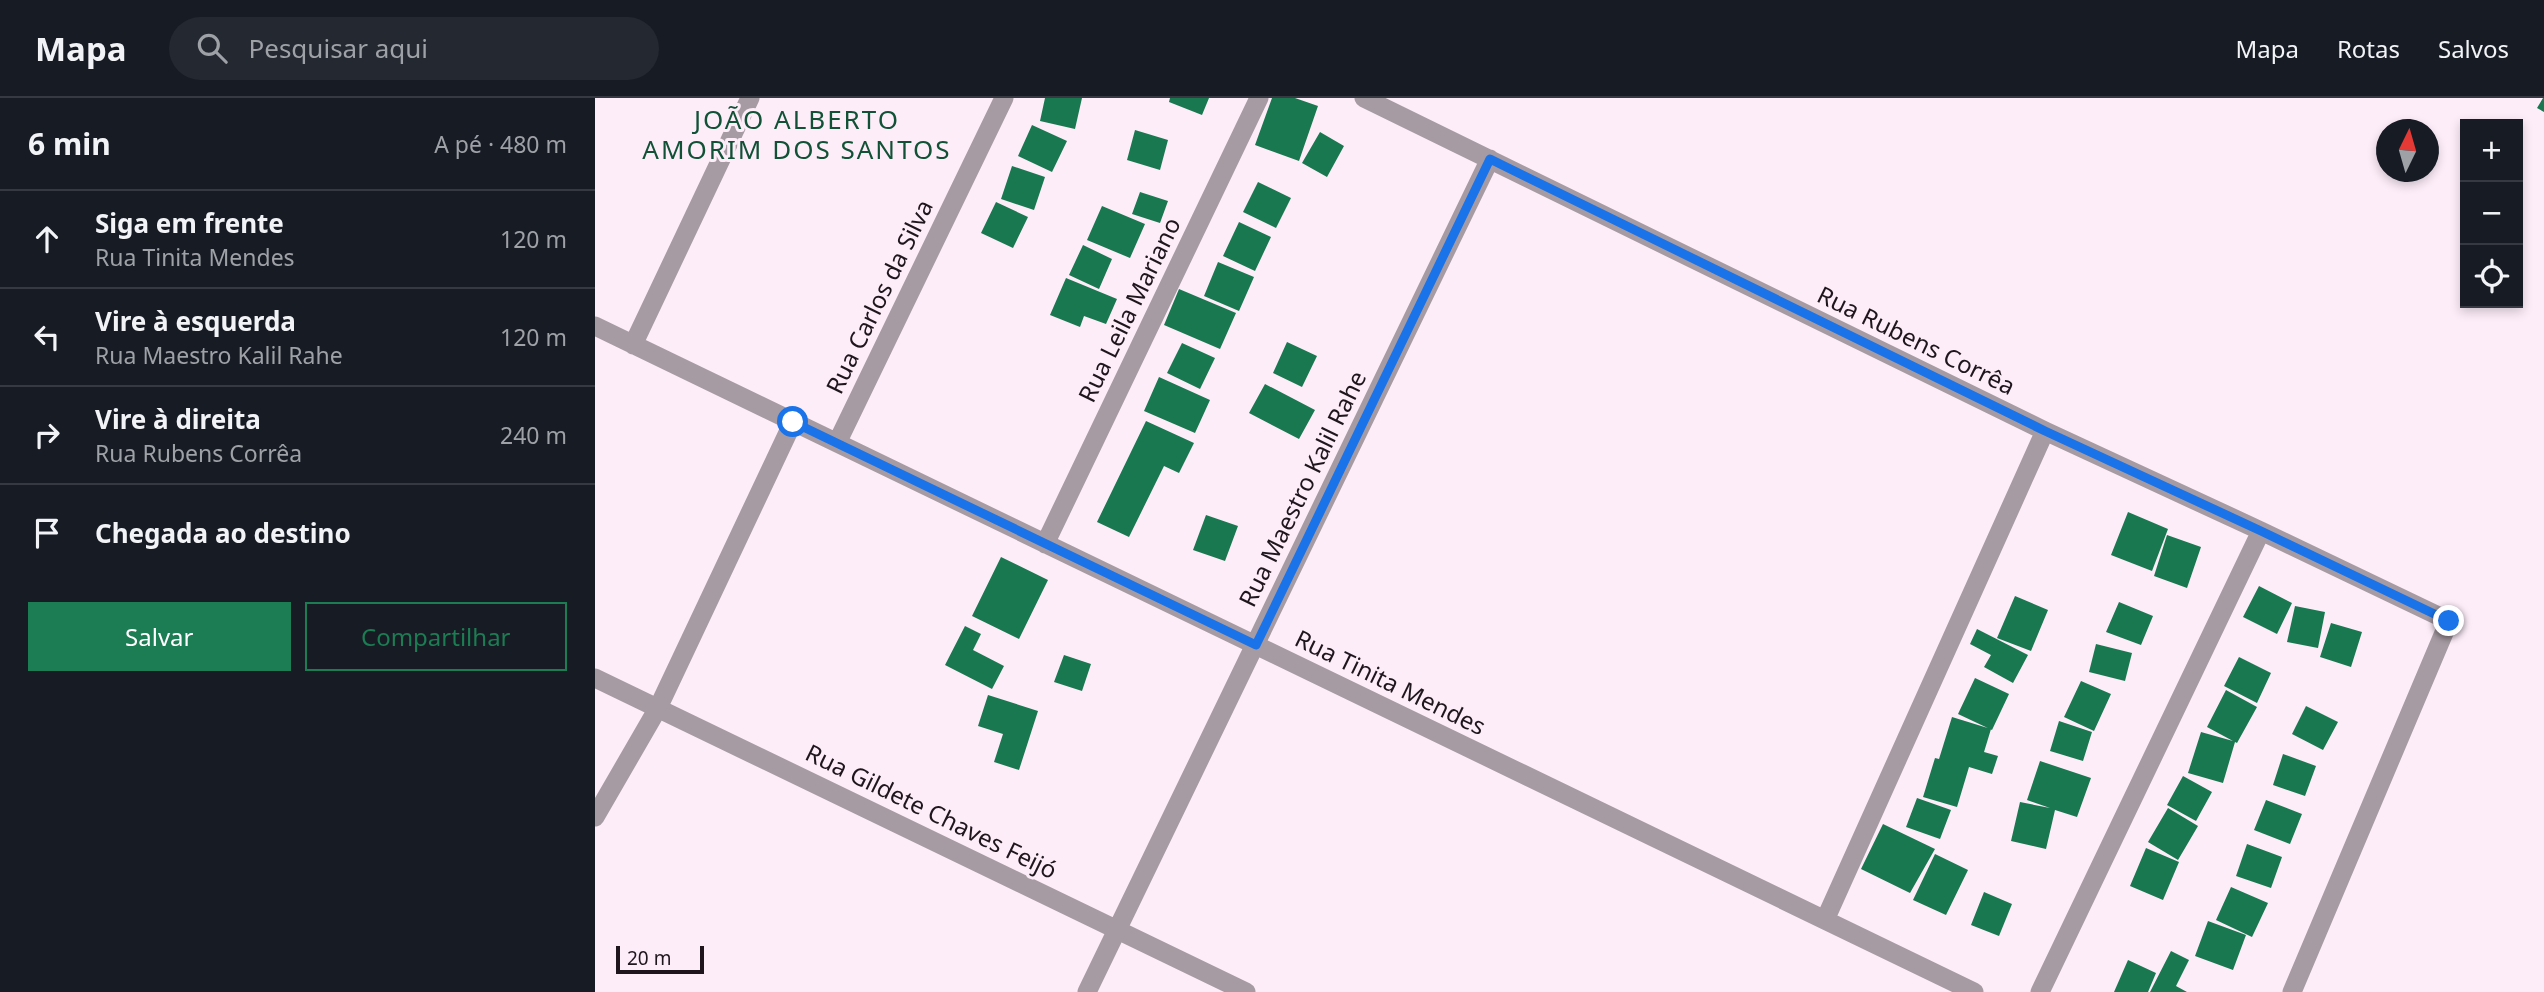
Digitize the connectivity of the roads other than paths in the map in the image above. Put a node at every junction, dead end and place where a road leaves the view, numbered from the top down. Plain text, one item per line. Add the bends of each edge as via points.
1 (750, 98) edge
2 (1005, 98) edge
3 (1259, 98) edge
4 (1364, 98) edge
5 (1490, 159) junction
6 (595, 326) edge
7 (633, 345) junction
8 (793, 422) junction
9 (2045, 431) junction
10 (837, 443) junction
11 (2261, 531) junction
12 (1045, 544) junction
13 (1256, 645) junction
14 (595, 678) edge
15 (658, 708) junction
16 (595, 817) edge
17 (1825, 920) junction
18 (1118, 929) junction
19 (1087, 992) edge
20 (1246, 992) edge
21 (1974, 992) edge
22 (2040, 992) edge
23 (2292, 992) edge

1 - 7 street
2 - 10 street, Rua Carlos da Silva
3 - 12 street, Rua Leila Mariano
4 - 5 street, Rua Rubens Corrêa
5 - 9 street, Rua Rubens Corrêa
5 - 13 street, Rua Maestro Kalil Rahe
6 - 7 street, Rua Tinita Mendes
7 - 8 street, Rua Tinita Mendes
8 - 10 street, Rua Tinita Mendes
8 - 15 street
9 - 11 street, Rua Rubens Corrêa
9 - 17 street
10 - 12 street, Rua Tinita Mendes
11 - 22 street
11 - 23 street, Rua Rubens Corrêa via 2449,621
12 - 13 street, Rua Tinita Mendes
13 - 17 street, Rua Tinita Mendes
13 - 18 street, Rua Maestro Kalil Rahe
14 - 15 street, Rua Gildete Chaves Feijó
15 - 16 street
15 - 18 street, Rua Gildete Chaves Feijó
17 - 21 street, Rua Tinita Mendes
18 - 19 street, Rua Maestro Kalil Rahe
18 - 20 street, Rua Gildete Chaves Feijó

